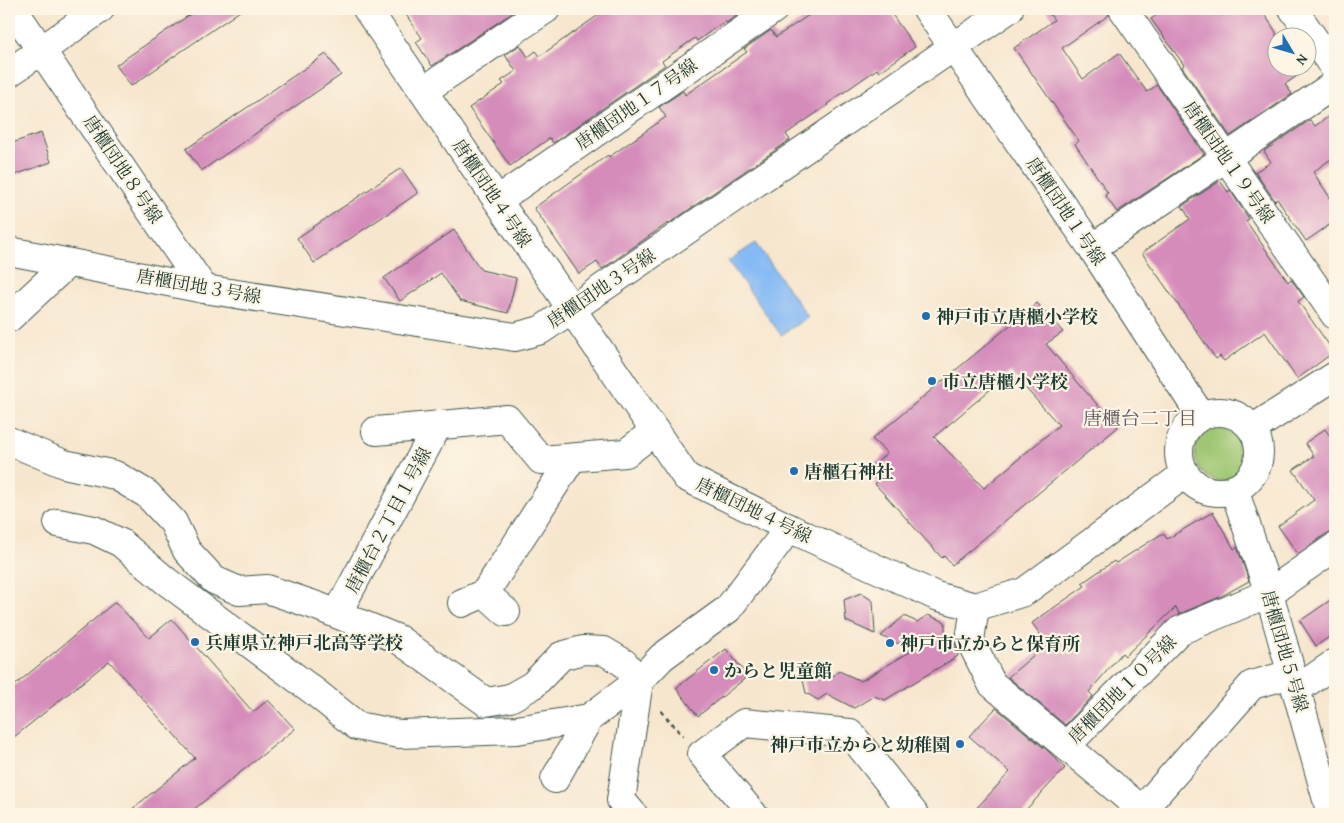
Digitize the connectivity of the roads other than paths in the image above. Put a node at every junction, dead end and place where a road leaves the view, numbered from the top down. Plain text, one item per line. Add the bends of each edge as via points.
1 (13, 9) edge
2 (100, 9) edge
3 (367, 9) edge
4 (546, 9) edge
5 (774, 9) edge
6 (927, 9) edge
7 (1008, 9) edge
8 (1124, 9) edge
9 (1293, 9) edge
10 (953, 47) junction
11 (41, 50) junction
12 (1335, 69) edge
13 (9, 73) edge
14 (1335, 84) edge
15 (423, 91) junction
16 (1227, 158) junction
17 (498, 200) junction
18 (1092, 248) junction
19 (9, 251) edge
20 (68, 262) junction
21 (204, 289) junction
22 (572, 309) junction
23 (1335, 315) edge
24 (9, 318) edge
25 (1335, 376) edge
26 (1201, 416) junction
27 (438, 425) junction
28 (1252, 429) junction
29 (376, 431) dead end
30 (655, 431) junction
31 (9, 441) edge
32 (572, 458) junction
33 (1185, 474) junction
34 (1234, 489) junction
35 (58, 522) dead end
36 (789, 528) junction
37 (1335, 547) edge
38 (1269, 593) junction
39 (975, 607) junction
40 (506, 612) dead end
41 (337, 614) junction
42 (1335, 663) edge
43 (639, 681) junction
44 (1294, 682) junction
45 (589, 718) junction
46 (1066, 746) junction
47 (555, 779) dead end
48 (633, 814) edge
49 (753, 814) edge
50 (914, 814) edge
51 (1331, 814) edge

1 - 11 street, 唐櫃団地８号線
2 - 11 street
3 - 15 street, 唐櫃団地４号線
4 - 15 street
5 - 17 street, 唐櫃団地１７号線
6 - 10 street, 唐櫃団地１号線
7 - 10 street, 唐櫃団地３号線
8 - 16 street, 唐櫃団地１９号線
9 - 12 street
10 - 18 street, 唐櫃団地１号線
10 - 22 street, 唐櫃団地３号線
11 - 13 street
11 - 21 street, 唐櫃団地８号線
14 - 16 street
15 - 17 street, 唐櫃団地４号線
16 - 18 street
16 - 23 street, 唐櫃団地１９号線
17 - 22 street, 唐櫃団地４号線
18 - 26 street, 唐櫃団地１号線
19 - 20 street, 唐櫃団地３号線
20 - 21 street, 唐櫃団地３号線
20 - 24 street
21 - 22 street, 唐櫃団地３号線 via 515,337 541,330
22 - 30 street, 唐櫃団地４号線
25 - 28 street
26 - 28 street via 1212,413 1234,415
26 - 33 street via 1190,424 1179,448
27 - 29 street
27 - 32 street via 507,419 541,460
27 - 41 street, 唐櫃台２丁目１号線
28 - 34 street via 1259,451 1257,463 1245,483
30 - 32 street via 626,453
30 - 36 street, 唐櫃団地４号線 via 686,477
31 - 41 street via 64,464 115,475 147,494 173,522 187,551 214,580 239,591 267,589
32 - 40 street via 473,598
33 - 34 street via 1192,482 1212,492
33 - 39 street via 1024,592
34 - 38 street, 唐櫃団地５号線
35 - 45 street via 94,530 121,543 166,581 358,726 409,734 517,730
36 - 39 street, 唐櫃団地４号線 via 936,596
36 - 43 street via 728,609 662,658
37 - 38 street, 唐櫃団地１０号線
38 - 44 street, 唐櫃団地５号線
38 - 46 street, 唐櫃団地１０号線 via 1179,631
39 - 46 street, 唐櫃団地１０号線 via 970,640 992,684
41 - 43 street via 398,639 486,702 510,698 533,685 561,656 583,650 604,651 624,663
42 - 44 street
43 - 45 street
43 - 48 street via 621,800
44 - 46 street via 1252,685 1142,810
44 - 51 street, 唐櫃団地５号線
45 - 47 street
49 - 50 street via 694,746 744,723 850,734

